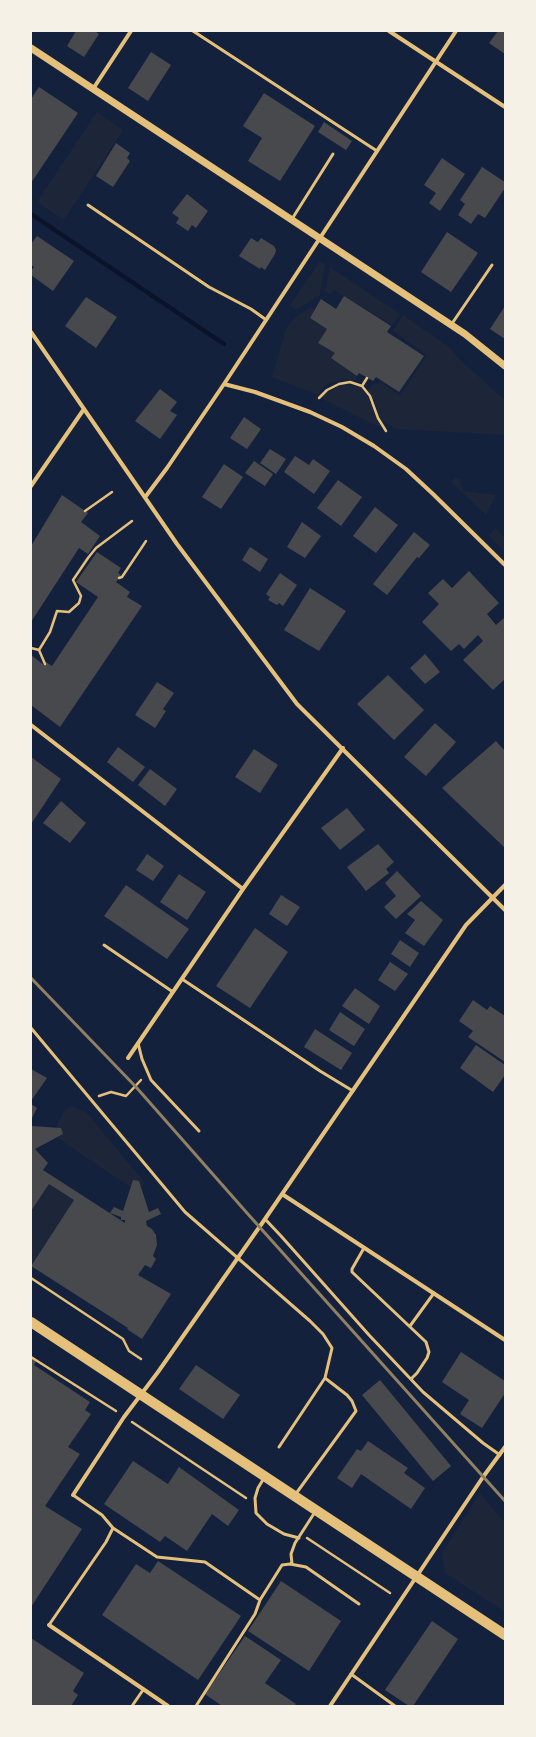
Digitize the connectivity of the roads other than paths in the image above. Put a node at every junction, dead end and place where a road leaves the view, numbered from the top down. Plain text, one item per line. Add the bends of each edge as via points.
1 (131, 31) edge
2 (193, 31) edge
3 (389, 31) edge
4 (456, 31) edge
5 (31, 48) edge
6 (436, 62) junction
7 (93, 89) junction
8 (505, 107) edge
9 (378, 151) junction
10 (333, 154) dead end
11 (88, 205) dead end
12 (292, 219) junction
13 (320, 238) junction
14 (492, 265) dead end
15 (265, 319) junction
16 (451, 325) junction
17 (31, 332) edge
18 (505, 366) edge
19 (224, 384) junction
20 (84, 409) junction
21 (31, 486) edge
22 (146, 496) junction
23 (505, 565) edge
24 (31, 725) edge
25 (343, 748) junction
26 (505, 884) edge
27 (243, 889) junction
28 (493, 898) junction
29 (505, 910) edge
30 (104, 945) dead end
31 (182, 979) junction
32 (173, 992) junction
33 (31, 1028) edge
34 (138, 1043) junction
35 (128, 1058) dead end
36 (353, 1091) junction
37 (199, 1131) dead end
38 (282, 1194) junction
39 (265, 1220) junction
40 (364, 1248) junction
41 (237, 1258) junction
42 (434, 1293) junction
43 (31, 1322) edge
44 (410, 1326) junction
45 (505, 1340) edge
46 (325, 1378) junction
47 (411, 1379) junction
48 (140, 1395) junction
49 (279, 1447) dead end
50 (505, 1447) edge
51 (500, 1455) junction
52 (264, 1478) junction
53 (72, 1495) joint
54 (294, 1497) junction
55 (316, 1511) junction
56 (113, 1528) junction
57 (299, 1538) junction
58 (292, 1564) junction
59 (417, 1578) junction
60 (260, 1600) junction
61 (360, 1604) dead end
62 (49, 1625) joint
63 (505, 1635) edge
64 (351, 1674) junction
65 (143, 1690) junction
66 (132, 1706) edge
67 (168, 1706) edge
68 (196, 1706) edge
69 (330, 1706) edge
70 (395, 1706) edge

1 - 7 street
2 - 9 lane
3 - 6 street
4 - 6 street
5 - 7 street
6 - 8 street
6 - 9 street
7 - 12 street
9 - 13 street
10 - 12 lane
11 - 15 lane via 209,287
12 - 13 street
13 - 15 street
13 - 16 street
14 - 16 lane
15 - 19 street
16 - 18 street
17 - 20 street
19 - 22 street via 168,468
19 - 23 street via 310,412 374,446 406,469
20 - 21 street
20 - 22 street
22 - 25 street via 177,544 297,704
24 - 27 street
25 - 27 street
25 - 28 street
26 - 28 street
27 - 31 street
28 - 29 street
28 - 36 street via 466,925
30 - 32 lane
31 - 32 street
31 - 36 lane
32 - 34 street
33 - 41 lane via 185,1212
34 - 35 street
34 - 37 lane via 151,1080
36 - 38 street
38 - 39 street
38 - 40 street
39 - 41 street
39 - 47 lane
40 - 42 street
40 - 44 lane via 352,1272
41 - 46 lane via 322,1334 332,1348
41 - 48 street
42 - 44 lane
42 - 45 street
43 - 48 main road
44 - 47 lane via 426,1342 429,1352
46 - 49 lane
46 - 54 lane via 347,1395 356,1411
47 - 51 lane via 477,1438
48 - 52 main road
48 - 53 street
50 - 51 street
51 - 59 street
52 - 54 main road
52 - 57 lane via 255,1498 256,1512 266,1524 284,1534
53 - 56 lane via 102,1515
54 - 55 main road
55 - 57 lane
55 - 59 main road
56 - 60 lane via 157,1557 205,1562
56 - 62 lane
57 - 58 lane via 291,1554
58 - 60 lane via 282,1565
58 - 61 lane via 306,1567
59 - 63 main road
59 - 64 street
60 - 68 lane via 255,1614
62 - 65 street
64 - 69 street
64 - 70 lane
65 - 66 lane
65 - 67 street

